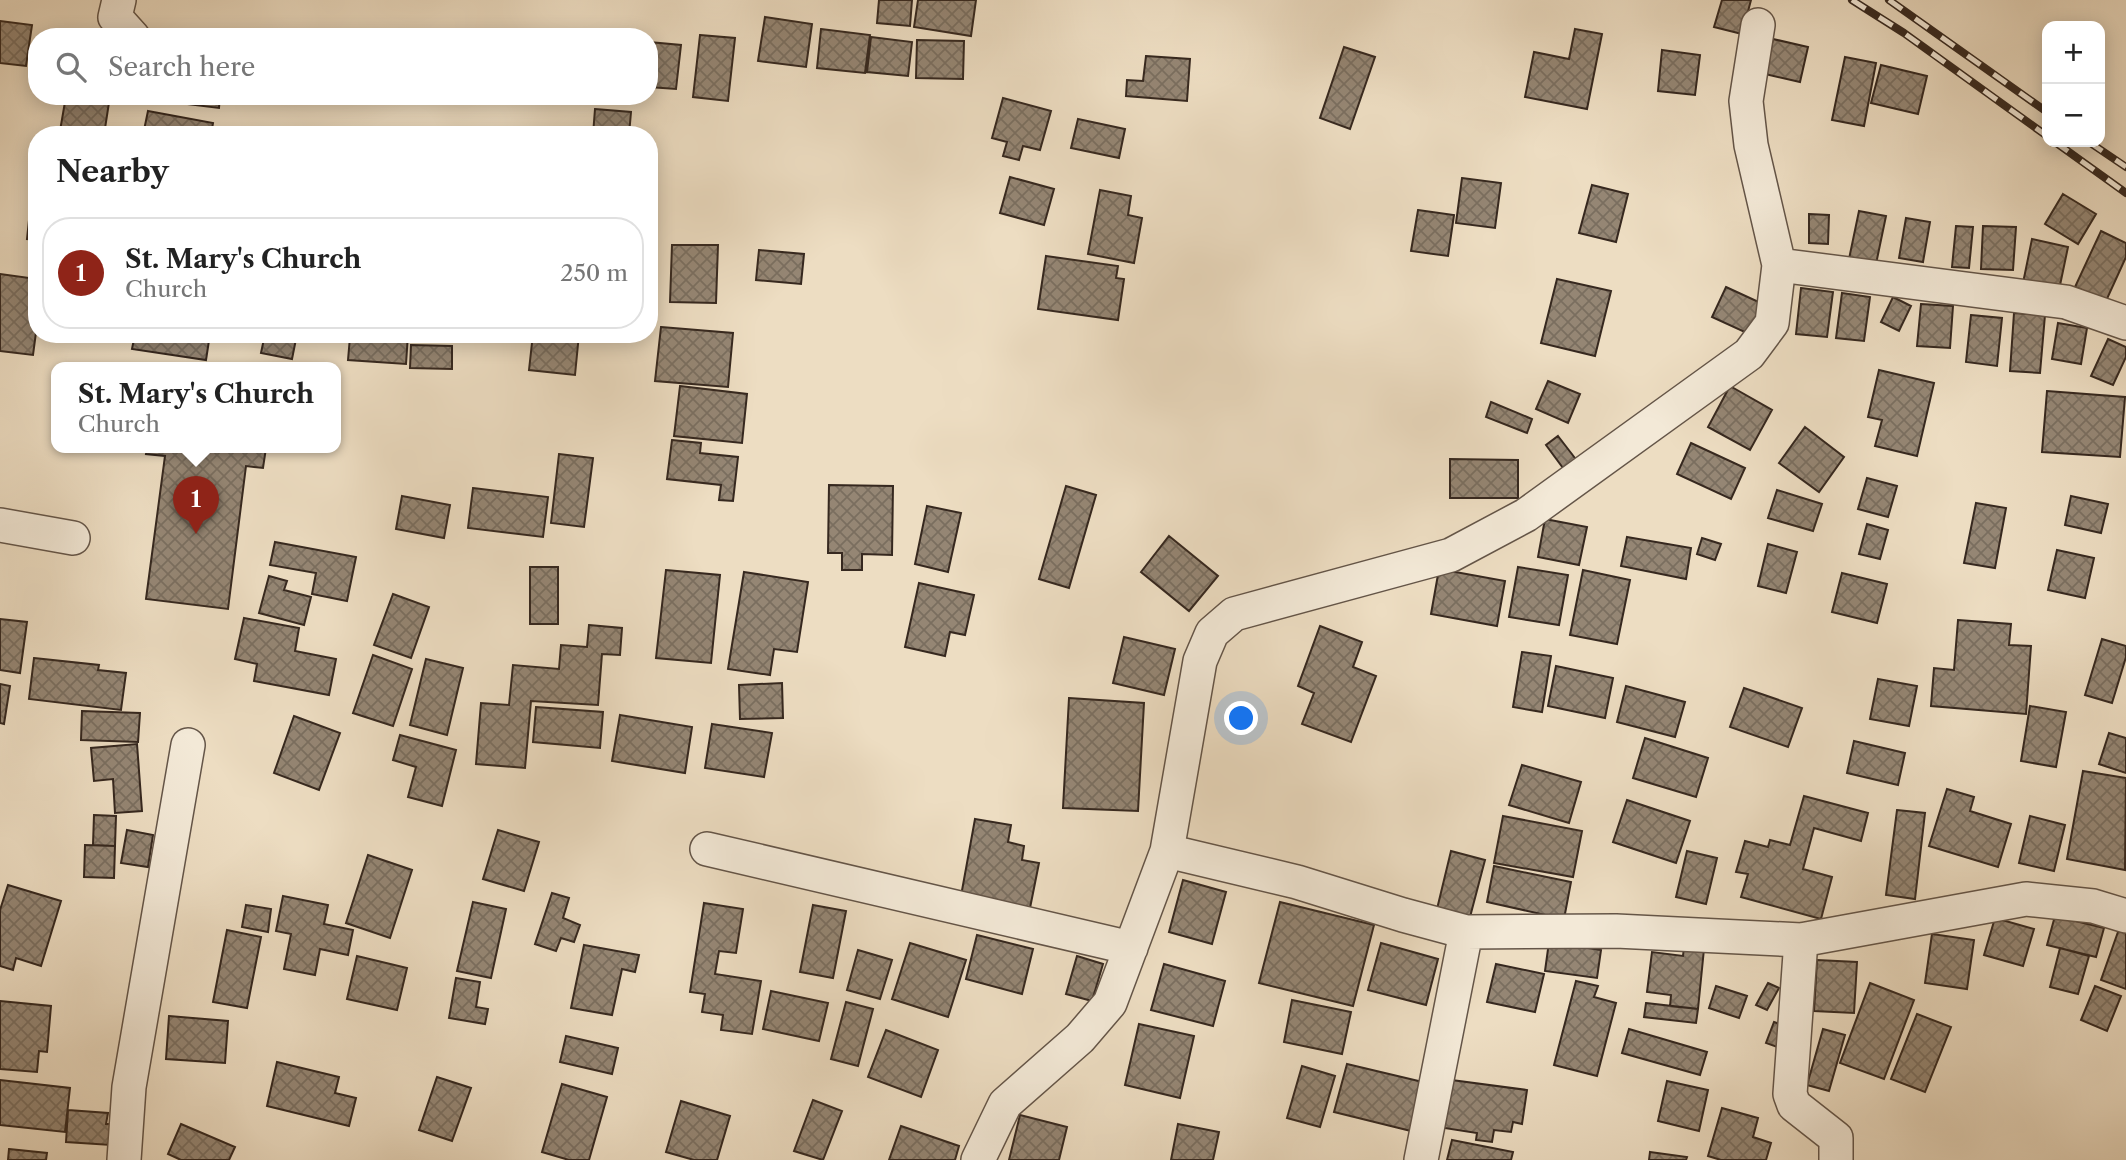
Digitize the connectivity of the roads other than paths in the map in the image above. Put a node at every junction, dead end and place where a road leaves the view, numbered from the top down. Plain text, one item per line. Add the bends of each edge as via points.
1 (119, 0) edge
2 (1758, 25) dead end
3 (125, 28) edge
4 (1779, 265) junction
5 (2126, 323) edge
6 (0, 526) edge
7 (73, 538) dead end
8 (188, 745) dead end
9 (707, 849) dead end
10 (1167, 851) junction
11 (2126, 916) edge
12 (1466, 932) junction
13 (1801, 940) junction
14 (1131, 948) junction
15 (124, 1160) edge
16 (978, 1160) edge
17 (1421, 1160) edge
18 (1836, 1160) edge

1 - 3 street via 116,17
2 - 4 street via 1746,101 1751,145
4 - 5 street via 2066,302
4 - 10 street via 1772,323 1749,354 1526,515 1451,555 1234,614 1212,633 1200,661
6 - 7 street
8 - 15 street via 128,1087
9 - 14 street
10 - 12 street
10 - 14 street
11 - 13 street via 2093,906 2026,900
12 - 13 street via 1616,930
12 - 17 street
13 - 18 street via 1790,1094 1794,1105 1836,1138
14 - 16 street via 1110,1003 1080,1038 1005,1104

